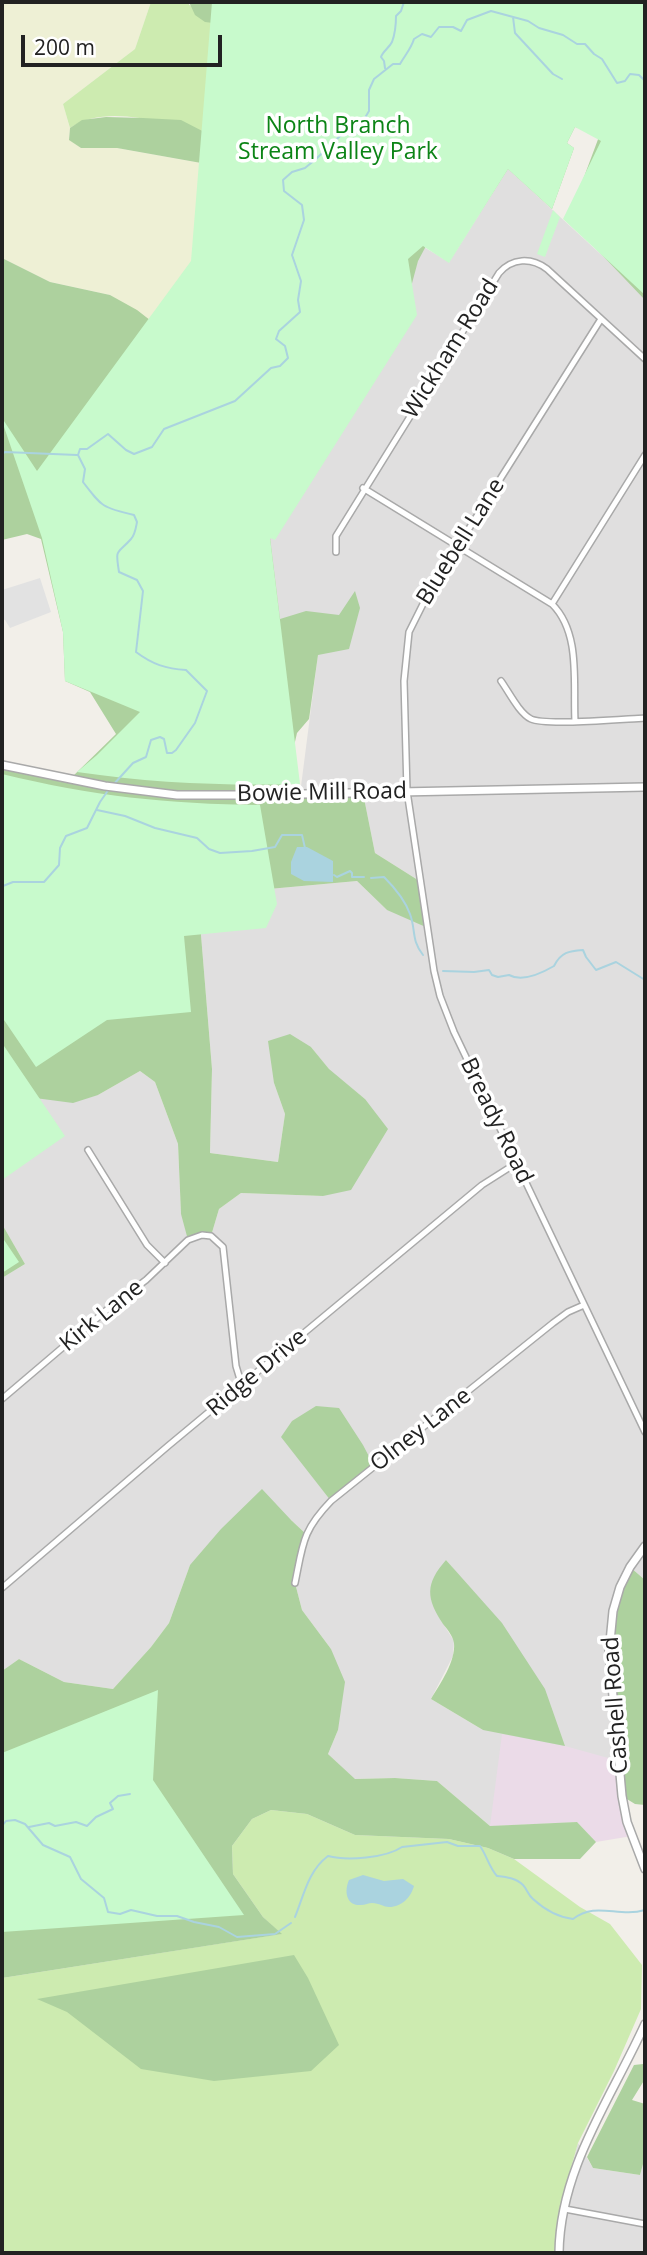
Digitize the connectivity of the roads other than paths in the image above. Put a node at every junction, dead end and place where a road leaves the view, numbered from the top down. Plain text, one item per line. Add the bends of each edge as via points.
1 (601, 319) junction
2 (645, 359) edge
3 (645, 455) edge
4 (363, 488) junction
5 (458, 546) junction
6 (336, 552) dead end
7 (551, 604) junction
8 (501, 681) dead end
9 (645, 718) edge
10 (575, 721) junction
11 (2, 765) edge
12 (645, 787) edge
13 (407, 791) junction
14 (88, 1150) dead end
15 (515, 1164) junction
16 (165, 1263) junction
17 (584, 1305) junction
18 (242, 1385) junction
19 (2, 1399) edge
20 (645, 1432) edge
21 (645, 1546) edge
22 (295, 1583) dead end
23 (2, 1588) edge
24 (645, 1869) edge
25 (645, 2024) edge
26 (565, 2208) junction
27 (645, 2224) edge
28 (559, 2253) edge

1 - 2 street, Wickham Road
1 - 4 street, Wickham Road via 542,265 526,260 506,266
1 - 5 street, Bluebell Lane
3 - 7 street
4 - 5 street
4 - 6 street, Wickham Road via 335,536
5 - 7 street
5 - 13 street, Bluebell Lane via 409,632 404,681
7 - 10 street via 565,620 572,641
8 - 10 street via 531,719
9 - 10 street
11 - 13 street, Bowie Mill Road via 177,795
12 - 13 street, Bowie Mill Road
13 - 15 street, Bready Road via 440,996
14 - 16 street via 147,1245
15 - 17 street, Bready Road
15 - 18 street, Ridge Drive via 482,1185
16 - 18 street, Kirk Lane via 188,1240 202,1235 211,1236 223,1247
16 - 19 street, Kirk Lane
17 - 20 street, Bready Road
17 - 22 street, Olney Lane via 553,1323 331,1502 306,1534
18 - 23 street, Ridge Drive
21 - 24 street, Cashell Road via 620,1587 609,1652 622,1796
25 - 26 street via 584,2146
26 - 27 street
26 - 28 street

